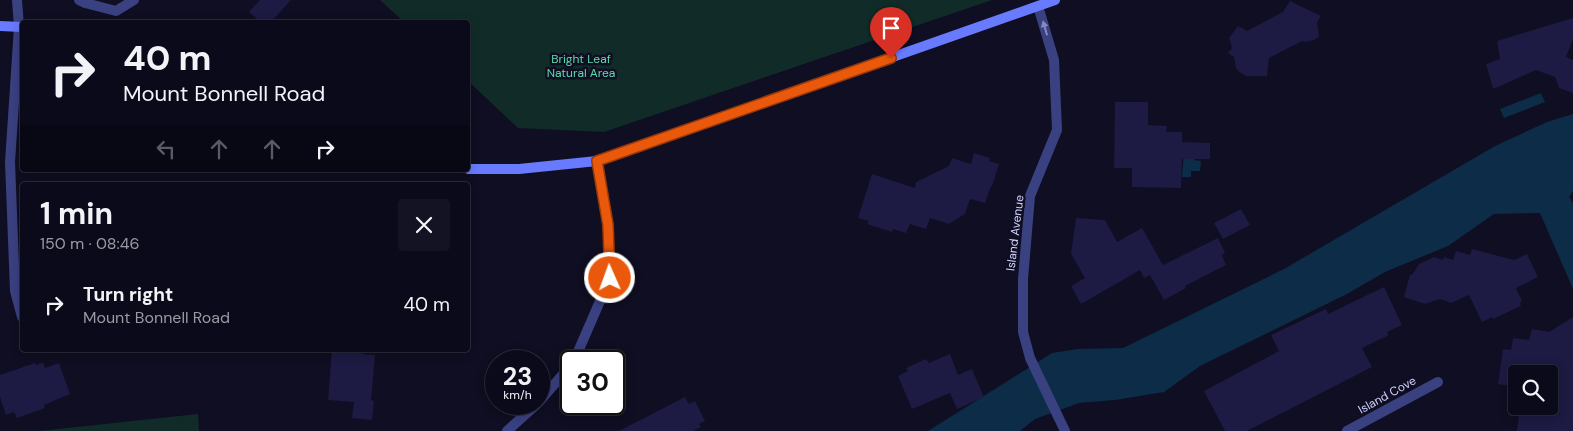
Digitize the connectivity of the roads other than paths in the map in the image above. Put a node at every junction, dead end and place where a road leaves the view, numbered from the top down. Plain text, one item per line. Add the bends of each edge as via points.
1 (17, 0) edge
2 (79, 0) edge
3 (134, 0) edge
4 (1055, 0) edge
5 (1038, 6) junction
6 (20, 20) edge
7 (0, 26) edge
8 (20, 27) edge
9 (20, 39) edge
10 (597, 161) junction
11 (470, 169) edge
12 (20, 309) edge
13 (579, 350) edge
14 (560, 378) edge
15 (1438, 382) dead end
16 (550, 389) edge
17 (525, 415) edge
18 (507, 431) edge
19 (1065, 431) edge
20 (1348, 431) edge

1 - 6 street
2 - 3 street via 116,11
4 - 5 street
5 - 10 street
19 -> 5 street, Island Avenue via 1030,358 1023,332 1022,279 1030,196 1057,130 1054,60
7 - 8 street
9 - 12 street via 10,162 15,290
10 - 11 street via 519,170
10 - 13 street via 608,225 610,278
14 - 16 street
15 - 20 street, Island Cove
17 - 18 street

